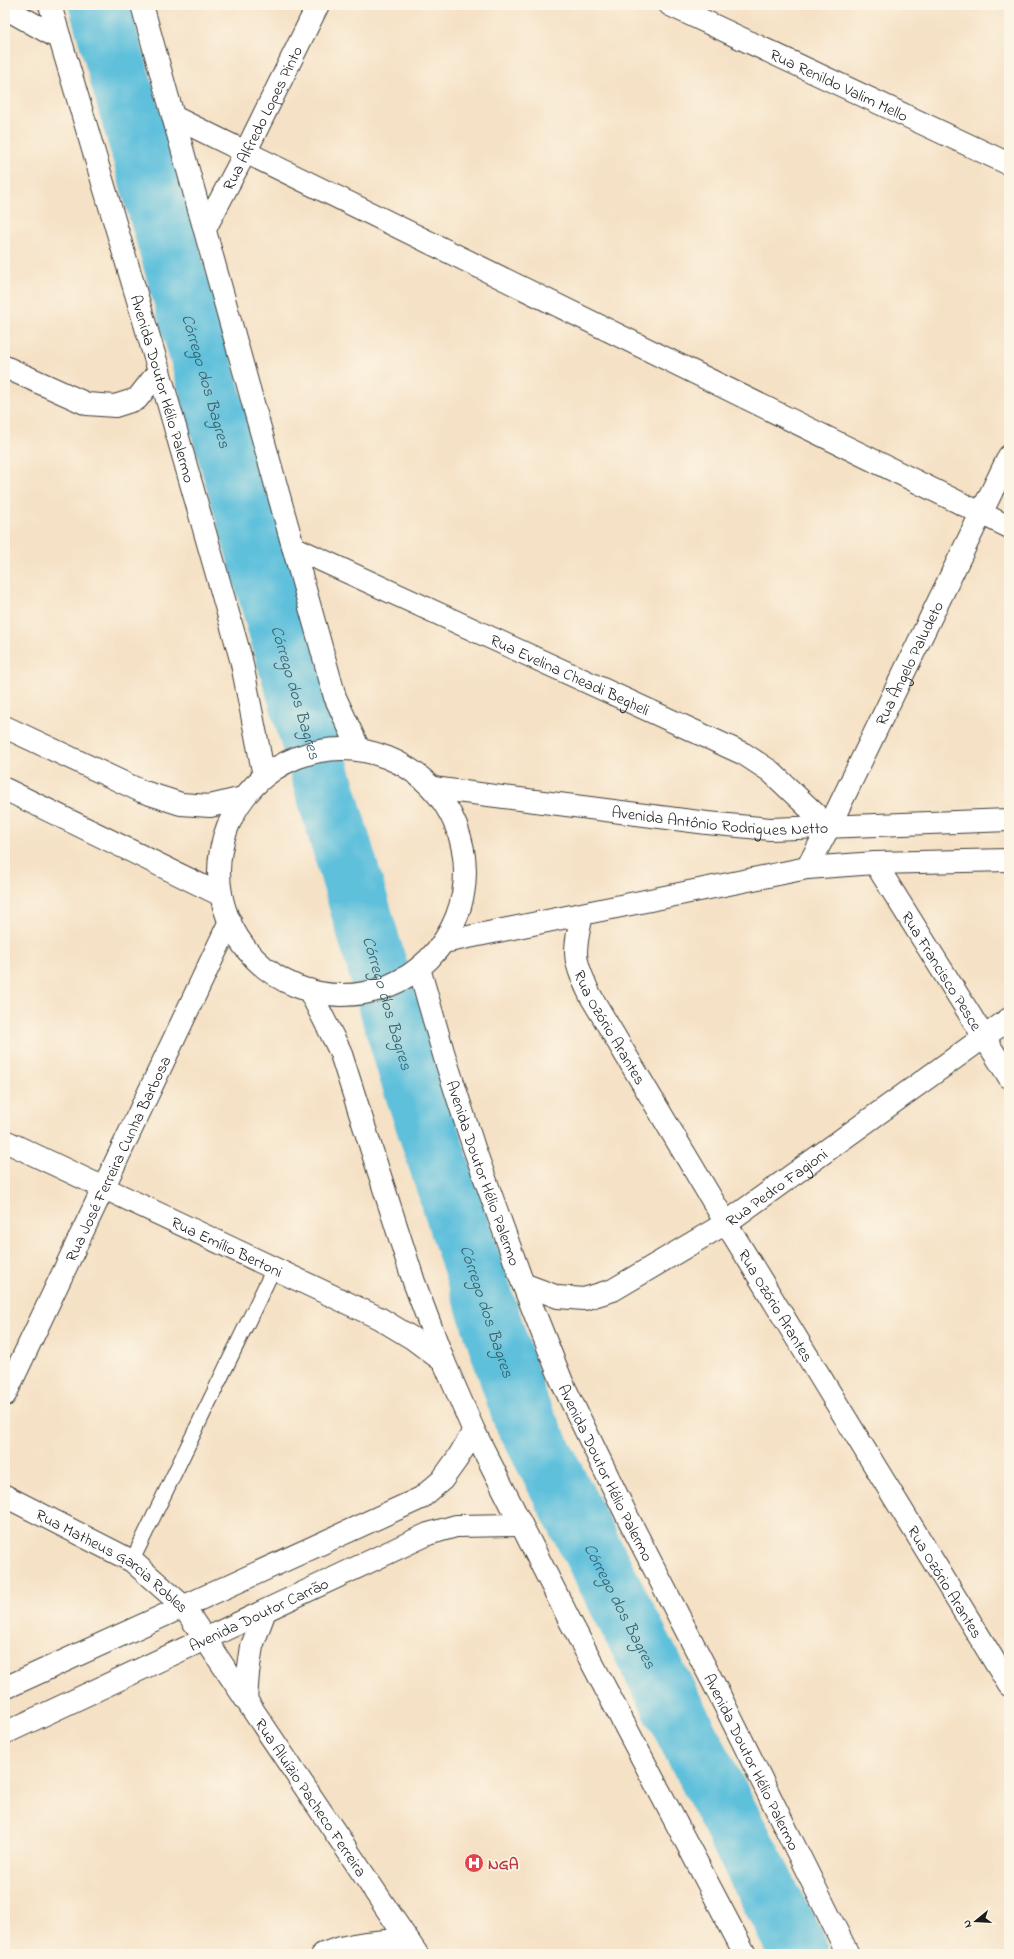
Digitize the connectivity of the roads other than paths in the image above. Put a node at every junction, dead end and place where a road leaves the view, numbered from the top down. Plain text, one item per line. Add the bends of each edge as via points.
1 (50, 5) edge
2 (142, 5) edge
3 (318, 5) edge
4 (670, 5) edge
5 (5, 8) edge
6 (60, 39) junction
7 (174, 117) junction
8 (246, 151) junction
9 (1009, 164) edge
10 (204, 229) junction
11 (5, 367) edge
12 (159, 371) junction
13 (1009, 456) edge
14 (982, 513) junction
15 (1009, 527) edge
16 (293, 547) junction
17 (5, 727) edge
18 (359, 749) junction
19 (264, 776) junction
20 (433, 788) junction
21 (5, 789) edge
22 (243, 798) junction
23 (1009, 820) edge
24 (829, 827) junction
25 (1009, 860) edge
26 (875, 863) junction
27 (807, 868) junction
28 (221, 895) junction
29 (582, 915) junction
30 (230, 921) junction
31 (444, 942) junction
32 (412, 973) junction
33 (309, 990) junction
34 (1009, 1019) edge
35 (983, 1037) junction
36 (1009, 1078) edge
37 (5, 1141) edge
38 (104, 1187) junction
39 (726, 1223) junction
40 (274, 1268) junction
41 (523, 1284) junction
42 (444, 1362) junction
43 (5, 1395) edge
44 (474, 1431) junction
45 (5, 1496) edge
46 (520, 1525) junction
47 (132, 1561) junction
48 (183, 1606) junction
49 (265, 1611) junction
50 (205, 1640) junction
51 (1009, 1685) edge
52 (5, 1688) edge
53 (246, 1700) junction
54 (5, 1733) edge
55 (412, 1947) edge
56 (323, 1954) edge
57 (745, 1954) edge
58 (848, 1954) edge

1 - 6 street, Avenida Doutor Hélio Palermo
2 - 7 street
3 - 8 street, Rua Alfredo Lopes Pinto
4 - 9 street, Rua Renildo Valim Mello
5 - 6 street
6 - 12 street, Avenida Doutor Hélio Palermo
7 - 8 street
7 - 10 street
8 - 10 street, Rua Alfredo Lopes Pinto
8 - 14 street
10 - 16 street
11 - 12 street via 88,404 116,406 136,399
12 - 19 street, Avenida Doutor Hélio Palermo via 241,659
13 - 14 street, Rua Ângelo Paludeto
14 - 15 street
14 - 24 street, Rua Ângelo Paludeto
16 - 18 street via 335,698
16 - 24 street, Rua Evelina Cheadi Begheli via 744,754 770,771
17 - 22 street via 141,791 181,804 210,806
18 - 19 street via 331,748 307,753 285,762
18 - 20 street via 386,756 411,769
19 - 22 street
20 - 24 street, Avenida Antônio Rodrigues Netto via 707,823 770,829
20 - 31 street via 452,816 463,846 465,880 459,912
21 - 28 street
22 - 28 street via 228,826 220,860
23 - 24 street, Avenida Antônio Rodrigues Netto
24 - 27 street, Rua Ângelo Paludeto
25 - 26 street
26 - 27 street
26 - 35 street, Rua Francisco Pesce
27 - 29 street
28 - 30 street
29 - 31 street
29 - 39 street, Rua Ozório Arantes via 574,946 577,968 590,996
30 - 33 street via 240,942 270,972 291,984
30 - 38 street, Rua José Ferreira Cunha Barbosa
31 - 32 street
32 - 33 street via 380,990 354,995 334,995
32 - 41 street, Avenida Doutor Hélio Palermo via 444,1054 474,1148
33 - 42 street via 340,1051 414,1282
34 - 35 street, Rua Pedro Fagioni
35 - 36 street, Rua Francisco Pesce
35 - 39 street, Rua Pedro Fagioni
37 - 38 street, Rua Emílio Bertoni
38 - 40 street, Rua Emílio Bertoni
38 - 43 street, Rua José Ferreira Cunha Barbosa
39 - 41 street, Rua Pedro Fagioni via 613,1290 584,1299 558,1297
39 - 51 street, Rua Ozório Arantes
40 - 42 street, Rua Emílio Bertoni via 379,1318
40 - 47 lane
41 - 58 street, Avenida Doutor Hélio Palermo via 562,1382 626,1514
42 - 44 street
44 - 46 street
44 - 48 street via 442,1480 421,1498
45 - 47 street, Rua Matheus Garcia Robles
46 - 49 street, Avenida Doutor Carrão via 456,1526 428,1534
46 - 57 street
47 - 48 street, Rua Matheus Garcia Robles
48 - 50 street, Rua Matheus Garcia Robles
48 - 52 street
49 - 50 street, Avenida Doutor Carrão
49 - 53 street via 252,1646
50 - 53 street, Rua Aluízio Pacheco Ferreira
50 - 54 street, Avenida Doutor Carrão
53 - 55 street, Rua Aluízio Pacheco Ferreira
55 - 56 street via 365,1943

